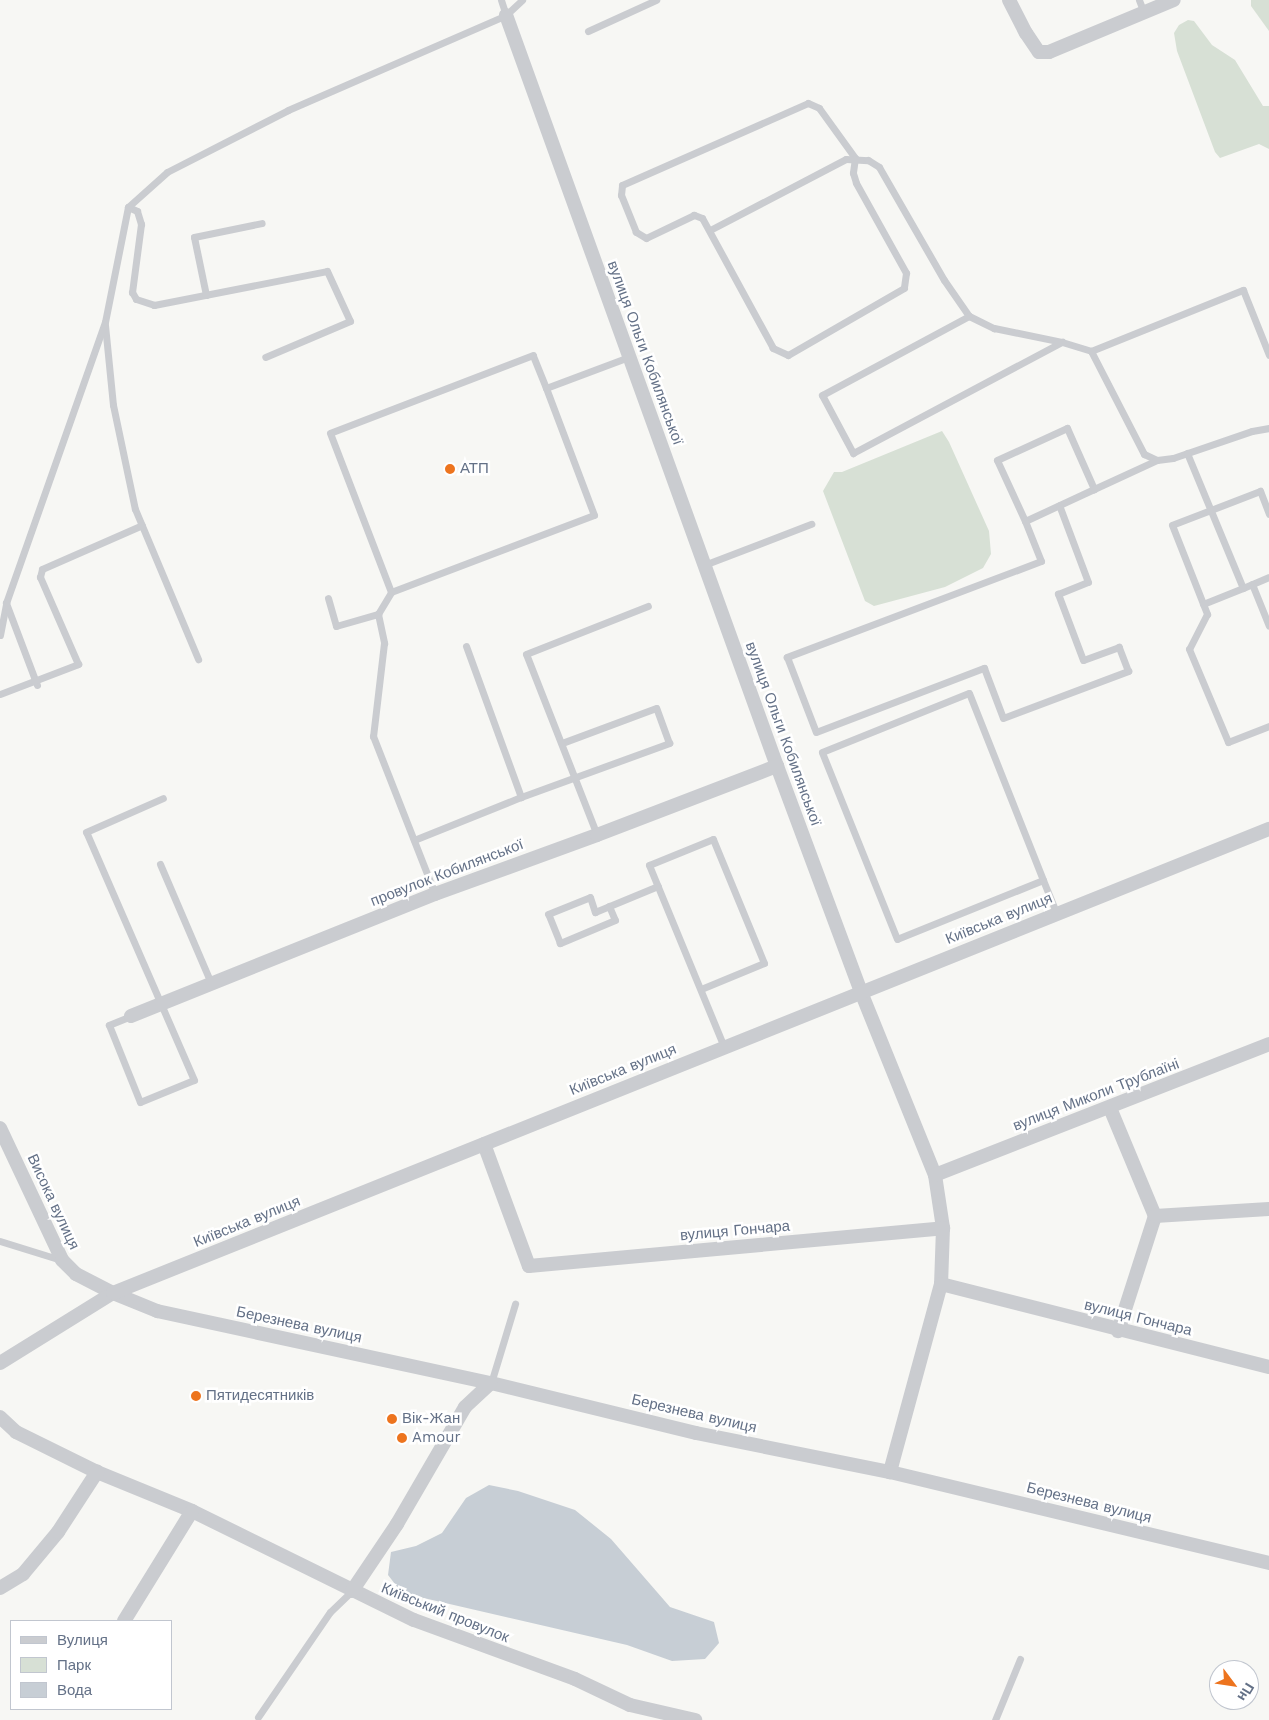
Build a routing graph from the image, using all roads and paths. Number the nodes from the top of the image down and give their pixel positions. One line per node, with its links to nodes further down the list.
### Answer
1 (501, 0): 7 (lane)
2 (522, 0): 7 (lane)
3 (656, 0): 8 (lane)
4 (1010, 0): 6 (street)
5 (1174, 0): 6 (street)
6 (1142, 6)
7 (506, 15): 10 (lane); 20 (street, вулиця Ольги Кобилянської)
8 (588, 31)
9 (854, 158): 12 (lane); 12 (lane); 12 (lane); 14 (lane)
10 (128, 207): 13 (lane); 15 (lane)
11 (262, 223): 13 (lane)
12 (710, 230)
13 (206, 295): 18 (lane)
14 (969, 316): 16 (lane); 16 (lane)
15 (105, 322): 31 (lane); 38 (lane)
16 (1062, 342): 17 (lane)
17 (1091, 351): 19 (lane); 24 (lane)
18 (265, 356)
19 (1269, 356)
20 (629, 357): 21 (lane); 32 (street, вулиця Ольги Кобилянської)
21 (546, 388): 36 (lane); 36 (lane)
22 (1269, 428): 23 (lane)
23 (1188, 453): 24 (lane); 27 (lane)
24 (1157, 460): 25 (lane)
25 (1094, 489): 26 (lane); 29 (lane)
26 (1059, 505): 29 (lane); 29 (lane)
27 (1210, 510): 28 (lane); 35 (lane); 39 (lane)
28 (1269, 514)
29 (1025, 521)
30 (811, 524): 32 (lane)
31 (142, 525): 45 (lane); 46 (lane)
32 (704, 565): 50 (street, вулиця Ольги Кобилянської)
33 (1269, 577): 34 (lane)
34 (1252, 584): 35 (lane); 42 (lane)
35 (1243, 588): 39 (lane)
36 (391, 592): 41 (lane)
37 (328, 598): 41 (lane)
38 (6, 604): 43 (lane); 46 (lane)
39 (1203, 604): 48 (lane)
40 (648, 606): 49 (lane)
41 (378, 614): 56 (lane)
42 (1269, 626)
43 (0, 635)
44 (466, 646): 52 (lane)
45 (198, 658)
46 (36, 683): 47 (lane)
47 (0, 694)
48 (1269, 726)
49 (562, 743): 51 (lane); 51 (lane)
50 (777, 766): 55 (street, провулок Кобилянської); 65 (street, вулиця Ольги Кобилянської)
51 (575, 777): 52 (lane); 55 (lane)
52 (521, 797): 56 (lane)
53 (163, 798): 66 (lane)
54 (1269, 829): 62 (street, Київська вулиця)
55 (597, 835): 60 (street, провулок Кобилянської)
56 (414, 840): 60 (lane)
57 (160, 864): 63 (lane)
58 (1043, 880): 58 (lane); 62 (lane)
59 (658, 886): 61 (lane); 64 (lane); 64 (lane)
60 (435, 894): 63 (street, провулок Кобилянської)
61 (609, 906): 61 (lane)
62 (1057, 914): 65 (street, Київська вулиця)
63 (211, 983): 66 (street, провулок Кобилянської)
64 (701, 990): 69 (lane)
65 (861, 992): 69 (street, Київська вулиця); 73 (street, вулиця Ольги Кобилянської)
66 (162, 1003): 67 (street, провулок Кобилянської); 67 (lane)
67 (131, 1016)
68 (1269, 1044): 70 (street, вулиця Миколи Трублаїні)
69 (724, 1047): 72 (street, Київська вулиця)
70 (1110, 1108): 73 (street, вулиця Миколи Трублаїні); 75 (street)
71 (0, 1128): 78 (street, Висока вулиця)
72 (484, 1144): 76 (street, вулиця Гончара); 80 (street, Київська вулиця)
73 (934, 1175): 76 (street, вулиця Ольги Кобилянської)
74 (1269, 1209): 75 (street)
75 (1155, 1216): 82 (street)
76 (943, 1228): 79 (street, вулиця Ольги Кобилянської)
77 (0, 1240): 78 (lane)
78 (62, 1260): 80 (street, Висока вулиця)
79 (941, 1284): 82 (street, вулиця Гончара); 88 (street, вулиця Ольги Кобилянської)
80 (113, 1293): 83 (street, Київська вулиця); 85 (street, Березнева вулиця)
81 (515, 1304): 85 (lane)
82 (1118, 1330): 84 (street, вулиця Гончара)
83 (0, 1363)
84 (1269, 1367)
85 (491, 1383): 88 (street, Березнева вулиця); 92 (street)
86 (0, 1417): 87 (street, Київський провулок)
87 (97, 1472): 89 (street, Київський провулок); 91 (street)
88 (890, 1472): 90 (street, Березнева вулиця)
89 (192, 1511): 92 (street, Київський провулок); 93 (street)
90 (1269, 1563)
91 (0, 1588)
92 (352, 1592): 95 (lane); 96 (street, Київський провулок)
93 (125, 1620)
94 (1020, 1660): 97 (lane)
95 (258, 1717)
96 (695, 1720)
97 (995, 1720)

